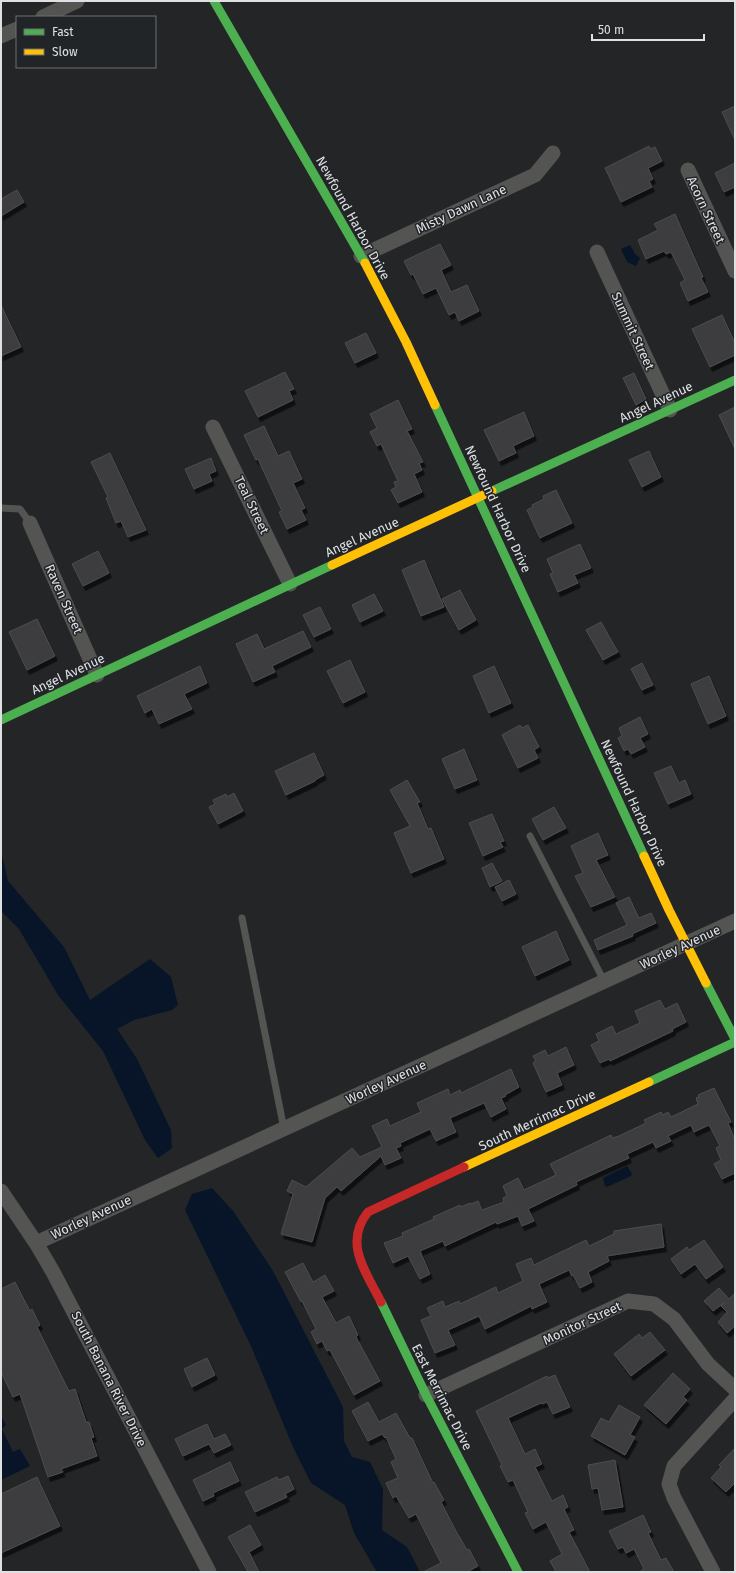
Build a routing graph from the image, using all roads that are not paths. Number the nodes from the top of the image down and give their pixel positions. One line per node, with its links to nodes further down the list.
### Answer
1 (77, 1): 3 (street)
2 (214, 1): 9 (street, Newfound Harbor Drive)
3 (45, 16)
4 (16, 29): 5 (street)
5 (1, 36)
6 (554, 153): 9 (street, Misty Dawn Lane)
7 (688, 170): 10 (street, Acorn Street)
8 (597, 252): 12 (street, Summit Street)
9 (361, 256): 14 (street, Newfound Harbor Drive)
10 (735, 271)
11 (735, 380): 12 (street, Angel Avenue)
12 (670, 410): 14 (street, Angel Avenue)
13 (213, 427): 17 (street, Teal Street)
14 (479, 498): 17 (street, Angel Avenue); 23 (street, Newfound Harbor Drive)
15 (1, 508): 16 (lane)
16 (30, 523): 18 (street, Raven Street)
17 (290, 584): 18 (street, Angel Avenue)
18 (97, 674): 19 (street, Angel Avenue)
19 (1, 720)
20 (530, 836): 24 (lane)
21 (242, 918): 26 (lane)
22 (735, 921): 23 (street, Worley Avenue)
23 (686, 944): 24 (street, Worley Avenue); 25 (street, Newfound Harbor Drive)
24 (604, 981): 26 (street, Worley Avenue)
25 (735, 1041): 28 (street, South Merrimac Drive)
26 (284, 1129): 29 (street, Worley Avenue)
27 (1, 1191): 29 (street, South Banana River Drive)
28 (358, 1230): 31 (street, East Merrimac Drive)
29 (36, 1243): 33 (street, South Banana River Drive)
30 (735, 1389): 31 (street, Monitor Street)
31 (426, 1395): 34 (street, East Merrimac Drive)
32 (735, 1399): 35 (street)
33 (209, 1572)
34 (518, 1572)
35 (713, 1572)

